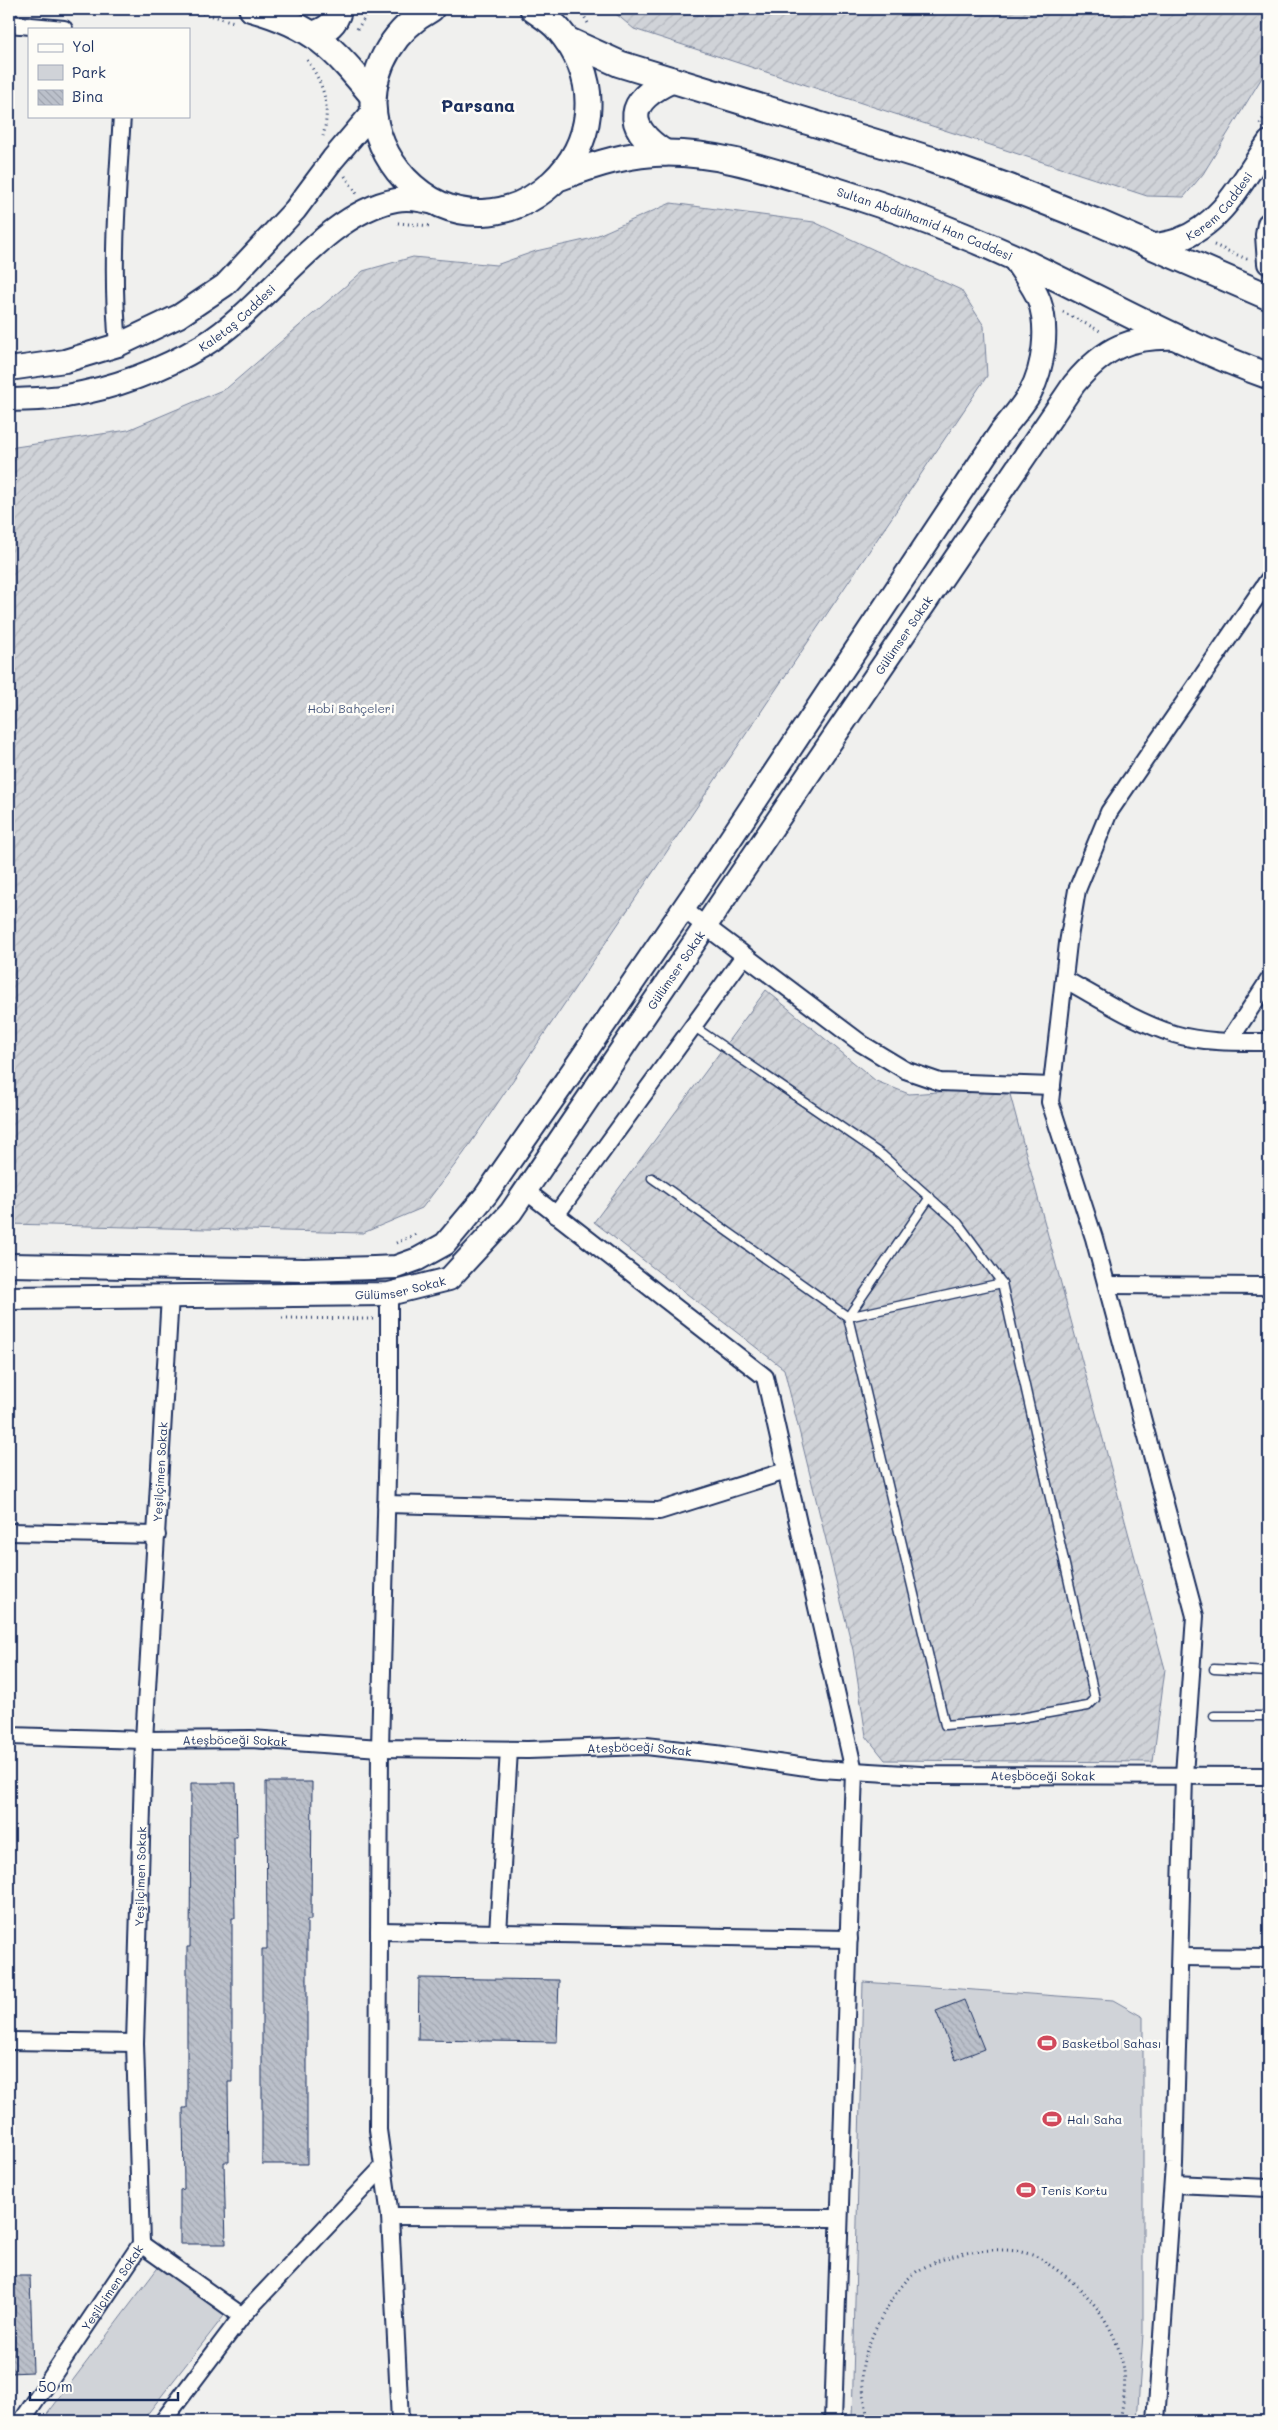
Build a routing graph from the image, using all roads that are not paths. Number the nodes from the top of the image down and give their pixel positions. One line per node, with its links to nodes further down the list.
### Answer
1 (252, 9): 8 (main road)
2 (339, 9): 8 (main road)
3 (431, 9): 10 (main road)
4 (533, 9): 6 (main road)
5 (9, 24): 7 (street)
6 (560, 26): 9 (main road); 14 (main road)
7 (53, 28)
8 (314, 34): 10 (main road)
9 (672, 80): 13 (main road); 17 (main road)
10 (373, 104): 15 (main road); 22 (street)
11 (122, 118): 22 (street)
12 (1269, 142): 17 (street, Kerem Caddesi)
13 (665, 153): 14 (main road, Sultan Abdülhamid Han Caddesi); 18 (main road, Sultan Abdülhamid Han Caddesi)
14 (561, 177): 15 (main road)
15 (441, 205): 25 (street, Kaletaş Caddesi)
16 (1269, 224): 19 (street)
17 (1151, 246): 20 (main road)
18 (1013, 257): 21 (main road, Sultan Abdülhamid Han Caddesi); 27 (street)
19 (1269, 263)
20 (1269, 297)
21 (1178, 338): 24 (main road, Sultan Abdülhamid Han Caddesi); 28 (street, Gülümser Sokak)
22 (118, 345): 23 (street)
23 (9, 369)
24 (1269, 376)
25 (9, 400)
26 (1269, 579): 30 (street)
27 (683, 909): 28 (street); 40 (street)
28 (706, 927): 29 (street); 37 (street, Gülümser Sokak)
29 (744, 956): 32 (street); 35 (street)
30 (1064, 978): 33 (street); 35 (street)
31 (1269, 980): 33 (street)
32 (693, 1026): 38 (lane); 39 (street)
33 (1229, 1041): 34 (street)
34 (1269, 1042)
35 (1052, 1086): 42 (street)
36 (652, 1178): 47 (lane)
37 (526, 1191): 39 (street); 44 (street, Gülümser Sokak)
38 (930, 1197): 41 (lane); 47 (lane)
39 (556, 1215): 48 (street)
40 (9, 1265)
41 (1002, 1283): 47 (lane); 47 (lane)
42 (1107, 1285): 43 (street); 61 (street)
43 (1269, 1286)
44 (389, 1294): 45 (street, Gülümser Sokak); 49 (street)
45 (170, 1296): 46 (street, Gülümser Sokak); 51 (street, Yeşilçimen Sokak)
46 (9, 1298)
47 (848, 1317)
48 (786, 1471): 49 (street); 60 (street)
49 (386, 1504): 58 (street)
50 (9, 1532): 51 (street)
51 (157, 1535): 57 (street, Yeşilçimen Sokak)
52 (1214, 1669): 53 (lane)
53 (1269, 1672)
54 (1214, 1716): 55 (lane)
55 (1269, 1716)
56 (9, 1736): 57 (street, Ateşböceği Sokak)
57 (144, 1740): 58 (street, Ateşböceği Sokak); 69 (street, Yeşilçimen Sokak)
58 (380, 1748): 59 (street, Ateşböceği Sokak); 63 (street)
59 (509, 1750): 60 (street, Ateşböceği Sokak); 64 (street)
60 (854, 1771): 61 (street, Ateşböceği Sokak); 65 (street)
61 (1184, 1776): 62 (street, Ateşböceği Sokak); 66 (street)
62 (1269, 1776)
63 (379, 1931): 64 (street); 70 (street)
64 (498, 1933): 65 (street)
65 (849, 1939): 74 (street)
66 (1180, 1957): 67 (street); 71 (street)
67 (1269, 1958)
68 (9, 2041): 69 (street)
69 (135, 2043): 75 (street, Yeşilçimen Sokak)
70 (383, 2167): 73 (street); 76 (street)
71 (1173, 2184): 72 (street); 81 (street)
72 (1269, 2188)
73 (390, 2216): 74 (street); 79 (street)
74 (840, 2218): 80 (street)
75 (141, 2244): 76 (street); 77 (street, Yeşilçimen Sokak)
76 (242, 2316): 78 (street)
77 (22, 2421)
78 (163, 2421)
79 (400, 2421)
80 (833, 2421)
81 (1156, 2421)

